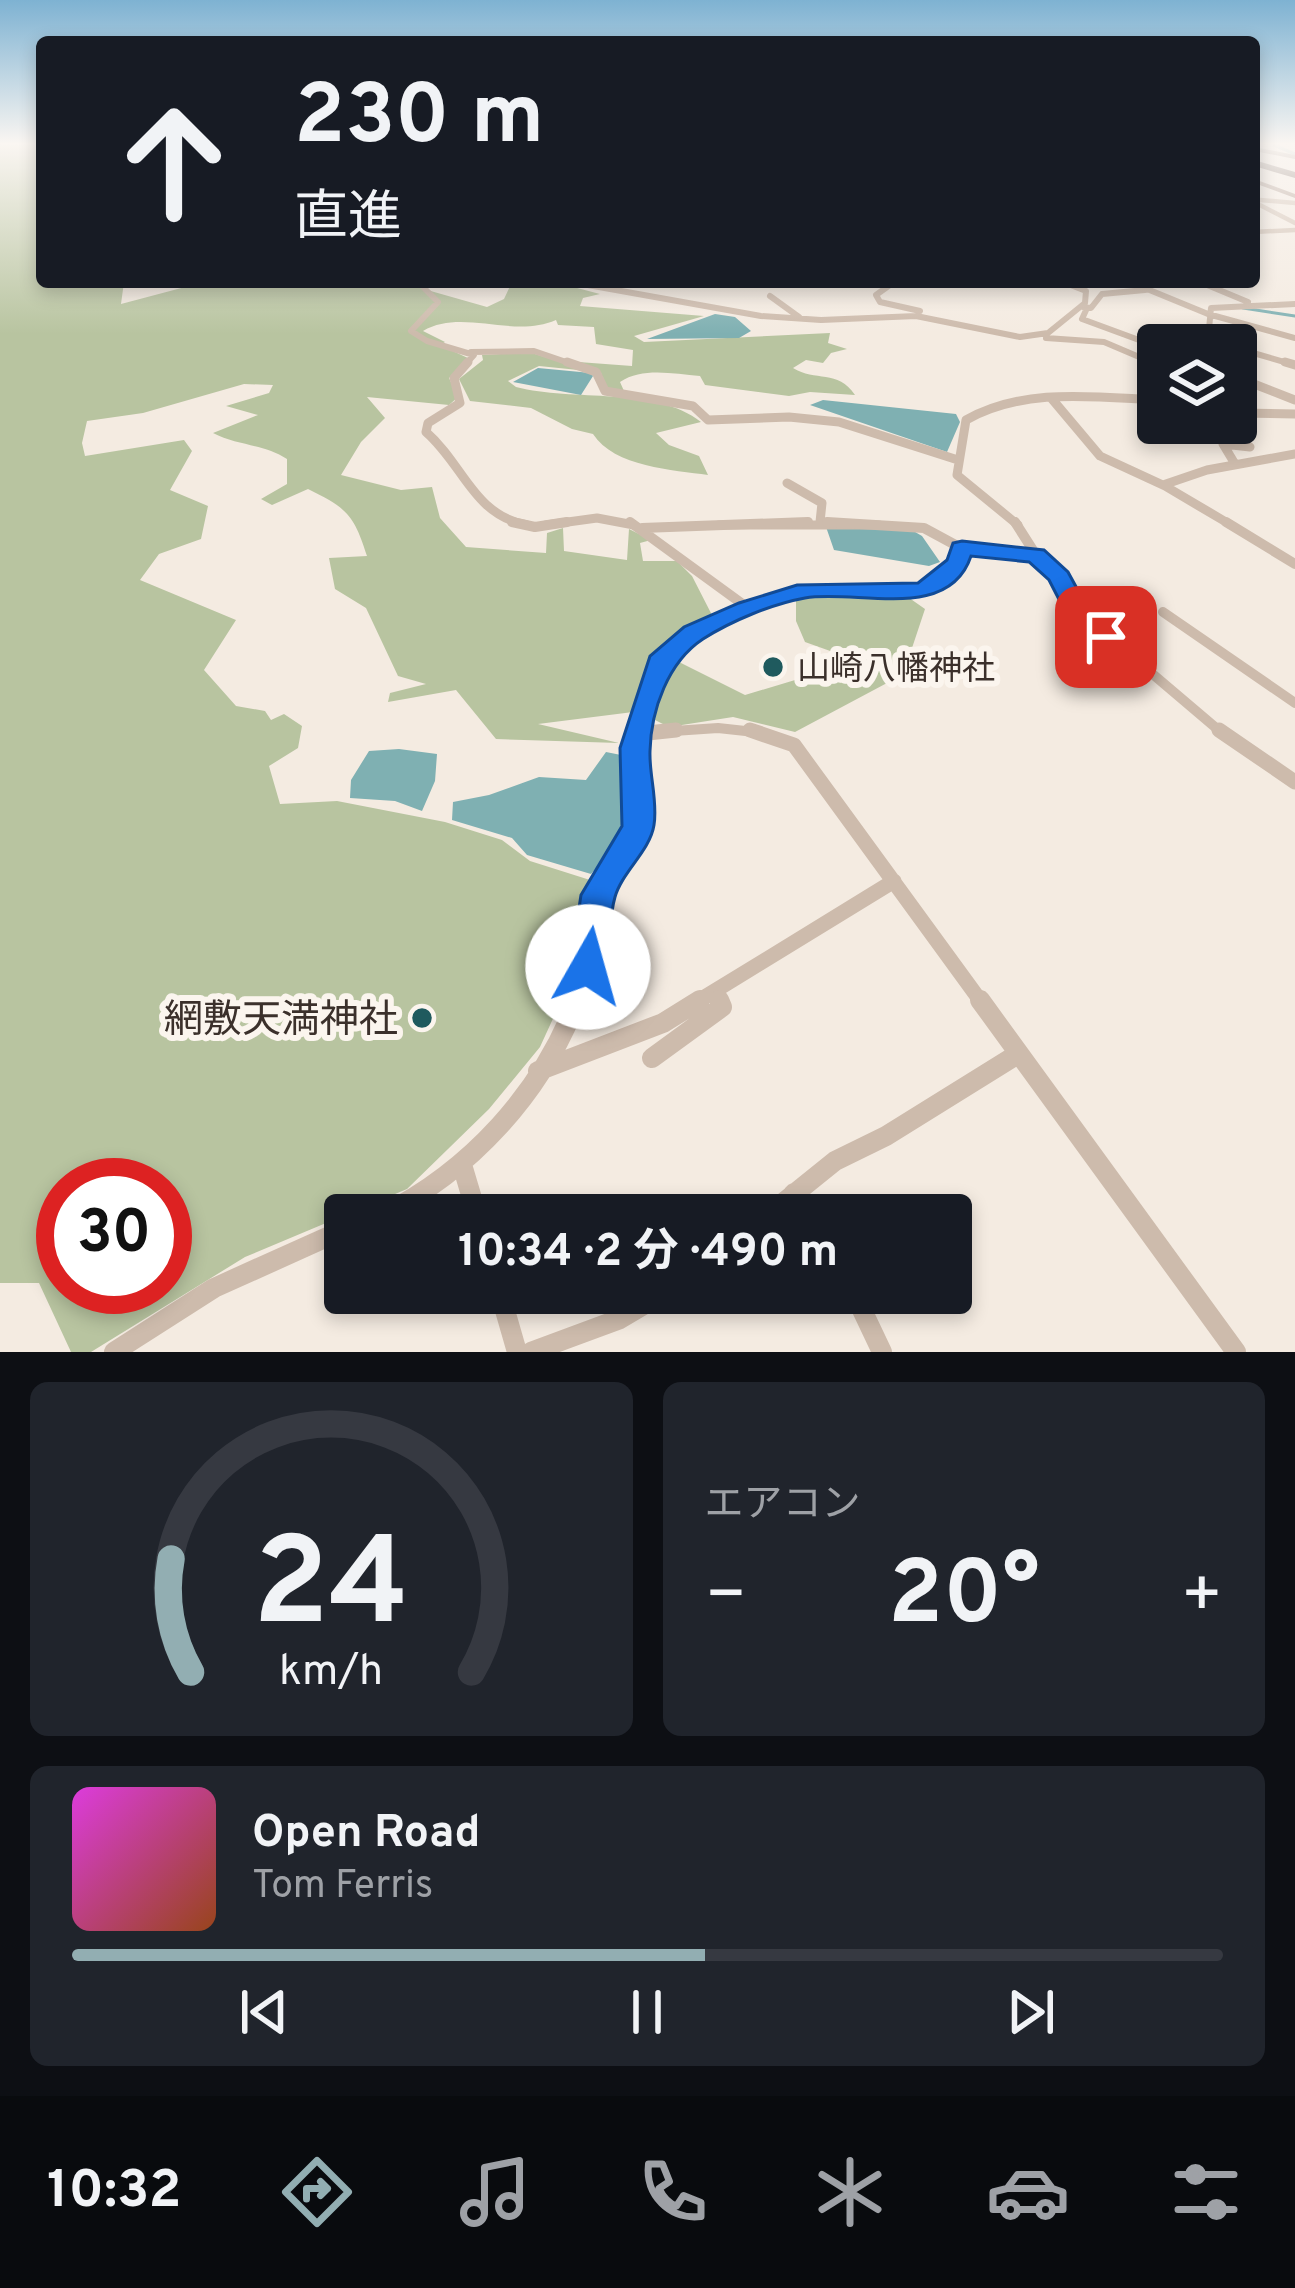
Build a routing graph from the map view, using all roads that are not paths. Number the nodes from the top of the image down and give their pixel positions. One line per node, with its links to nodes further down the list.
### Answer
1 (1266, 208): 2 (street)
2 (1295, 226): 3 (street)
3 (1260, 231)
4 (424, 288): 23 (street)
5 (603, 288): 17 (street)
6 (886, 288): 16 (street)
7 (1076, 288): 14 (street)
8 (1142, 288): 10 (street)
9 (1215, 288): 12 (street)
10 (1145, 290): 14 (street); 15 (street)
11 (770, 296): 17 (street)
12 (1255, 304): 13 (street); 15 (street)
13 (1295, 304)
14 (1085, 308): 19 (street); 21 (street)
15 (1208, 314): 18 (street); 20 (street)
16 (920, 317): 17 (street); 19 (street)
17 (806, 320)
18 (1208, 324)
19 (976, 329): 22 (street)
20 (1295, 338)
21 (1137, 339)
22 (1137, 350)
23 (470, 352): 34 (street); 39 (street)
24 (1257, 354): 25 (street)
25 (1295, 365)
26 (1257, 385): 29 (street)
27 (1050, 398): 28 (street); 34 (street); 37 (street)
28 (1137, 400)
29 (1295, 400)
30 (1257, 413): 31 (street)
31 (1295, 414)
32 (1250, 447): 35 (street)
33 (1295, 454): 35 (street)
34 (958, 460): 41 (street)
35 (1235, 464): 37 (street)
36 (788, 483): 38 (street)
37 (1163, 485): 42 (street)
38 (820, 522): 39 (street); 40 (street)
39 (642, 528): 43 (street)
40 (962, 548): 41 (street); 43 (street)
41 (1036, 555): 47 (street)
42 (1295, 564)
43 (748, 608): 46 (street)
44 (1163, 612): 45 (street)
45 (1295, 703)
46 (638, 734): 48 (street); 52 (street)
47 (1294, 778)
48 (894, 880): 49 (street); 50 (street)
49 (716, 992): 51 (street); 52 (street)
50 (1018, 1054): 54 (street); 65 (street)
51 (652, 1058)
52 (537, 1072): 53 (street)
53 (463, 1168): 55 (street); 56 (street)
54 (794, 1193)
55 (425, 1194)
56 (471, 1194)
57 (324, 1238): 61 (street)
58 (506, 1314): 62 (street)
59 (628, 1314): 63 (street)
60 (864, 1314): 64 (street)
61 (114, 1352)
62 (517, 1352)
63 (531, 1352)
64 (882, 1352)
65 (1236, 1352)

